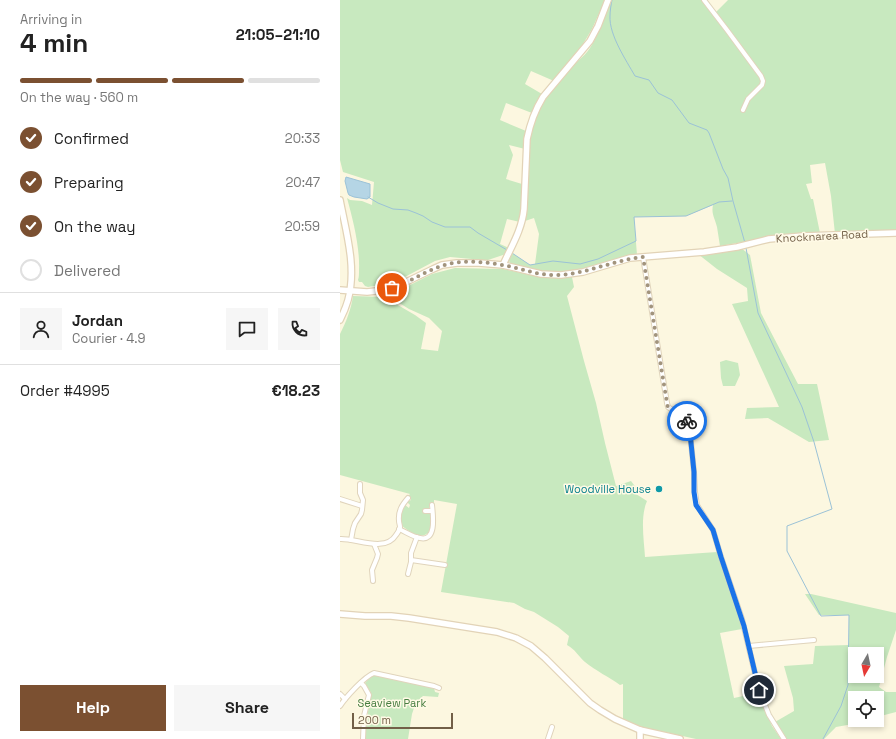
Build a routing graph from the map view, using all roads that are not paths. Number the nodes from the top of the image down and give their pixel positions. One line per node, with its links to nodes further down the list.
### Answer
1 (608, 0): 7 (street)
2 (704, 0): 3 (street)
3 (743, 110)
4 (340, 200): 9 (street)
5 (896, 233): 6 (street, Knocknarea Road)
6 (643, 257): 7 (street); 29 (street)
7 (503, 265): 9 (street)
8 (340, 290): 9 (street)
9 (350, 291): 10 (street)
10 (340, 320)
11 (360, 484): 15 (street)
12 (340, 499): 15 (street)
13 (407, 502): 18 (street)
14 (432, 505): 17 (street)
15 (362, 506): 21 (street)
16 (425, 511): 17 (street)
17 (432, 511): 19 (street)
18 (399, 529): 19 (street); 22 (street)
19 (417, 537): 23 (street)
20 (340, 538): 21 (street)
21 (351, 540): 22 (street)
22 (374, 544): 26 (street)
23 (411, 560): 24 (street); 25 (street)
24 (445, 565)
25 (408, 574)
26 (373, 582)
27 (340, 614): 36 (street)
28 (814, 640): 29 (street)
29 (749, 646): 41 (street)
30 (361, 683): 31 (street); 33 (street); 37 (street)
31 (439, 688)
32 (340, 694): 33 (street)
33 (345, 699): 34 (street)
34 (340, 706)
35 (552, 727): 38 (street)
36 (640, 730): 39 (street); 40 (street)
37 (363, 739)
38 (548, 739)
39 (640, 739)
40 (680, 739)
41 (784, 739)

